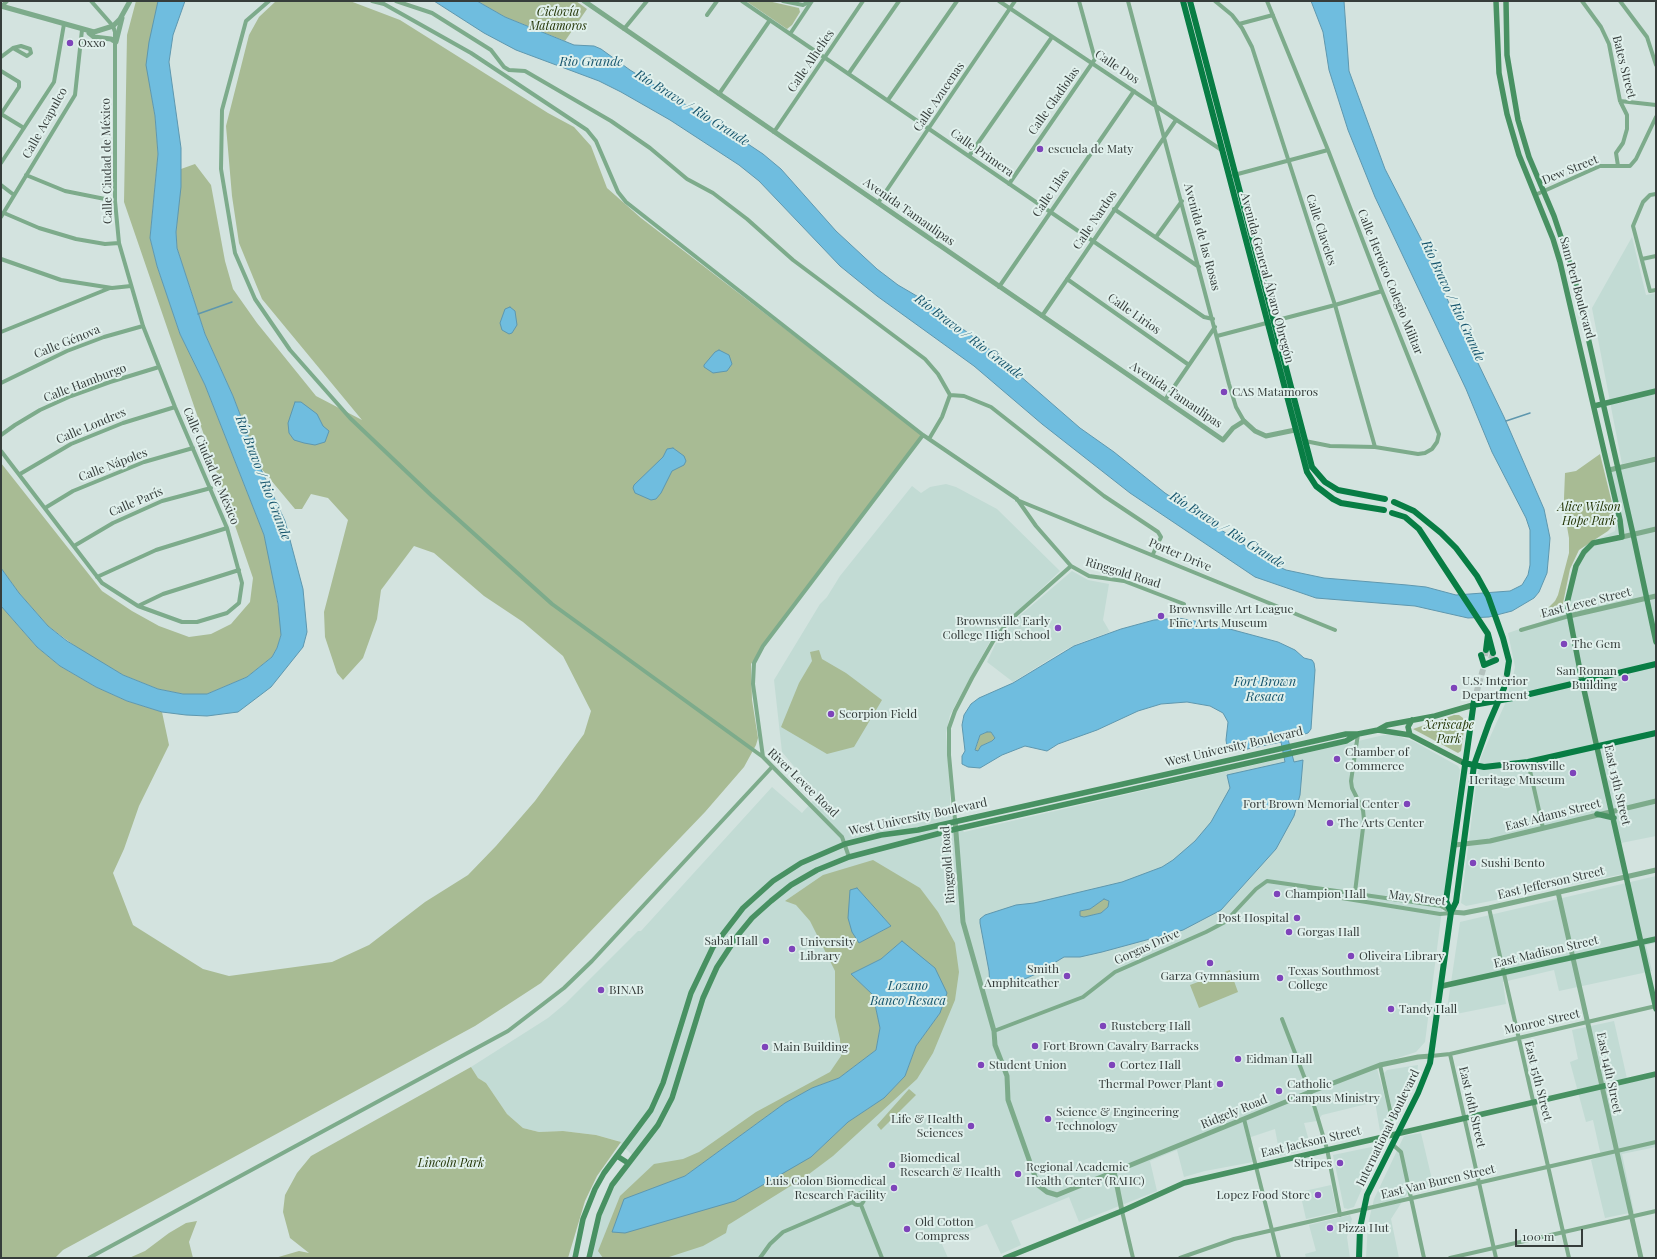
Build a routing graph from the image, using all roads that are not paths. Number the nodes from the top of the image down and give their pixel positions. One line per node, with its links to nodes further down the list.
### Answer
1 (8, 1): 28 (street)
2 (91, 1): 36 (street)
3 (130, 1): 30 (street)
4 (269, 1): 167 (street, River Levee Road)
5 (372, 1): 120 (street)
6 (396, 1): 112 (street)
7 (647, 1): 37 (street)
8 (717, 1): 31 (street)
9 (742, 1): 33 (street, Calle Primera)
10 (783, 1): 11 (street)
11 (811, 1): 40 (street)
12 (863, 1): 45 (street, Calle Alhelíes)
13 (899, 1): 49 (street)
14 (957, 1): 53 (street)
15 (999, 1): 29 (street, Calle Dos)
16 (1015, 1): 29 (street, Calle Azucenas)
17 (1079, 1): 46 (street, Calle Gladiolas)
18 (1128, 1): 56 (street, Avenida de las Rosas)
19 (1184, 1): 50 (main road, Avenida General Álvaro Obregón)
20 (1190, 1): 50 (main road, Avenida General Álvaro Obregón)
21 (1215, 1): 35 (street, Calle Claveles)
22 (1267, 1): 32 (street, Calle Heroico Colegio Militar)
23 (1496, 1): 58 (main road, Sam Perl Boulevard)
24 (1506, 1): 57 (main road, Sam Perl Boulevard)
25 (1582, 1): 54 (street, Bates Street)
26 (1620, 1): 47 (street)
27 (587, 2): 37 (street, Avenida Tamaulipas)
28 (1, 6): 34 (street)
29 (1010, 9): 41 (street, Calle Dos); 62 (street, Calle Azucenas)
30 (123, 13): 36 (street); 42 (street)
31 (708, 15)
32 (1273, 15): 35 (street); 65 (street, Calle Heroico Colegio Militar)
33 (770, 20): 40 (street, Calle Primera); 52 (street)
34 (64, 24): 38 (street); 61 (street)
35 (1239, 24): 68 (street, Calle Claveles)
36 (113, 26): 39 (street); 42 (street, Calle Ciudad de México)
37 (624, 28): 52 (street, Avenida Tamaulipas)
38 (82, 30): 39 (street); 71 (street, Calle Acapulco)
39 (89, 32): 42 (street)
40 (790, 34): 45 (street, Calle Primera)
41 (1052, 37): 46 (street, Calle Dos); 67 (street)
42 (116, 42): 79 (street, Calle Ciudad de México)
43 (13, 48): 44 (street)
44 (1, 57)
45 (826, 57): 49 (street, Calle Primera); 63 (street, Calle Alhelíes)
46 (1093, 63): 51 (street, Calle Dos); 73 (street, Calle Gladiolas)
47 (1656, 65)
48 (1, 71): 61 (street)
49 (849, 73): 53 (street, Calle Primera)
50 (1206, 75): 66 (main road, Avenida General Álvaro Obregón); 72 (main road, Avenida General Álvaro Obregón)
51 (1134, 91): 56 (street, Calle Dos); 83 (street, Calle Lilas)
52 (719, 94): 63 (street, Avenida Tamaulipas)
53 (888, 100): 62 (street, Calle Primera)
54 (1620, 101): 55 (street); 70 (street, Bates Street)
55 (1656, 105)
56 (1157, 107): 60 (street, Calle Dos); 64 (street, Avenida de las Rosas)
57 (1515, 107): 58 (main road); 75 (main road, Sam Perl Boulevard)
58 (1506, 108): 78 (main road, Sam Perl Boulevard)
59 (1656, 117): 70 (street, Dew Street)
60 (1176, 120): 64 (street, Calle Nardos); 66 (street, Calle Dos)
61 (24, 128): 69 (street)
62 (929, 129): 67 (street, Calle Primera); 81 (street, Calle Azucenas)
63 (774, 132): 81 (street, Avenida Tamaulipas)
64 (1165, 136): 80 (street, Avenida de las Rosas); 82 (street, Calle Nardos)
65 (1328, 150): 68 (street); 98 (street, Calle Heroico Colegio Militar)
66 (1223, 151): 72 (main road, Avenida General Álvaro Obregón)
67 (969, 156): 73 (street, Calle Primera)
68 (1287, 160): 72 (street); 99 (street, Calle Claveles)
69 (1, 163)
70 (1618, 166): 75 (street, Dew Street)
71 (26, 175): 77 (street, Calle Acapulco); 79 (street)
72 (1232, 175): 102 (main road, Avenida General Álvaro Obregón)
73 (1009, 184): 83 (street, Calle Primera)
74 (1, 185): 77 (street)
75 (1545, 191): 78 (street, Dew Street); 114 (main road, Sam Perl Boulevard)
76 (1656, 194): 91 (street)
77 (14, 195): 84 (street, Calle Acapulco)
78 (1535, 195): 115 (main road, Sam Perl Boulevard)
79 (115, 201): 88 (street, Calle Ciudad de México)
80 (1182, 201): 86 (street); 92 (street, Avenida de las Rosas)
81 (878, 203): 95 (street, Avenida Tamaulipas)
82 (1114, 209): 86 (street); 87 (street, Calle Nardos)
83 (1050, 212): 87 (street, Calle Primera); 95 (street, Calle Lilas)
84 (4, 213): 85 (street, Calle Acapulco); 88 (street)
85 (1, 217)
86 (1156, 237): 92 (street)
87 (1092, 241): 93 (street, Calle Nardos); 101 (street, Calle Primera)
88 (119, 243): 94 (street, Calle Ciudad de México)
89 (1656, 256): 91 (street)
90 (1, 259): 96 (street)
91 (1642, 259): 97 (street)
92 (1199, 266): 101 (street, Avenida de las Rosas)
93 (1067, 279): 100 (street, Calle Nardos); 107 (street, Calle Lirios)
94 (131, 286): 96 (street); 103 (street, Calle Ciudad de México)
95 (999, 287): 100 (street, Avenida Tamaulipas)
96 (112, 288): 105 (street)
97 (1656, 290)
98 (1382, 291): 99 (street); 123 (street, Calle Heroico Colegio Militar)
99 (1335, 305): 102 (street); 123 (street, Calle Claveles)
100 (1042, 316): 113 (street, Avenida Tamaulipas)
101 (1213, 318): 104 (street, Avenida de las Rosas)
102 (1271, 322): 106 (street); 110 (main road, Avenida General Álvaro Obregón)
103 (143, 326): 108 (street, Calle Ciudad de México); 109 (street, Calle Génova)
104 (1215, 327): 106 (street, Avenida de las Rosas); 107 (street)
105 (1, 332)
106 (1217, 336): 117 (street, Avenida de las Rosas)
107 (1189, 365): 113 (street)
108 (159, 367): 116 (street, Calle Ciudad de México); 119 (street, Calle Hamburgo)
109 (1, 383)
110 (1288, 391): 118 (main road, Avenida General Álvaro Obregón); 122 (main road, Avenida General Álvaro Obregón)
111 (1656, 391): 114 (main road)
112 (950, 395): 121 (street); 142 (street)
113 (1165, 400): 117 (street, Avenida Tamaulipas)
114 (1603, 404): 115 (main road); 127 (main road, Sam Perl Boulevard)
115 (1594, 406): 128 (main road, Sam Perl Boulevard)
116 (175, 407): 124 (street, Calle Ciudad de México); 129 (street, Calle Londres)
117 (1244, 421): 118 (street, Avenida de las Rosas)
118 (1295, 430): 135 (main road, Avenida General Álvaro Obregón)
119 (1, 435)
120 (923, 435): 121 (street); 167 (street)
121 (929, 439): 131 (street)
122 (1304, 441): 123 (street, Calle Heroico Colegio Militar); 132 (main road, Avenida General Álvaro Obregón)
123 (1375, 447)
124 (193, 448): 130 (street, Calle Ciudad de México); 134 (street, Calle Nápoles)
125 (1, 451): 129 (street, Calle Ciudad de México)
126 (1656, 460): 127 (street)
127 (1618, 469): 128 (street); 139 (main road, Sam Perl Boulevard)
128 (1608, 470): 140 (main road, Sam Perl Boulevard)
129 (20, 474): 134 (street, Calle Ciudad de México)
130 (211, 488): 137 (street, Calle Ciudad de México); 141 (street, Calle París)
131 (1017, 499): 142 (street, Porter Drive); 143 (street)
132 (1385, 499)
133 (1394, 502): 156 (main road)
134 (45, 508): 141 (street, Calle Ciudad de México)
135 (1384, 510)
136 (1392, 512): 154 (main road)
137 (227, 528): 144 (street, Calle Ciudad de México); 145 (street)
138 (1656, 529): 139 (street)
139 (1633, 534): 140 (street); 147 (main road, Sam Perl Boulevard)
140 (1622, 537): 150 (main road, East 13th Street)
141 (74, 546): 145 (street, Calle Ciudad de México)
142 (1153, 554): 151 (street, Porter Drive)
143 (1071, 566): 148 (street, Ringgold Road); 176 (street, Ringgold Road)
144 (239, 570): 149 (street); 149 (street, Calle Ciudad de México)
145 (97, 577): 149 (street, Calle Ciudad de México)
146 (1656, 596): 147 (street, East Levee Street)
147 (1646, 598): 150 (street, East Levee Street); 153 (main road, Sam Perl Boulevard)
148 (1184, 604)
149 (138, 606)
150 (1568, 616): 152 (street, East Levee Street); 157 (main road, East 13th Street)
151 (1335, 630)
152 (1522, 630)
153 (1656, 642)
154 (1489, 654): 154 (main road)
155 (1656, 664): 157 (main road)
156 (1507, 674)
157 (1582, 682): 159 (main road); 166 (main road, East 13th Street)
158 (1504, 688): 159 (main road, International Boulevard)
159 (1500, 700): 160 (main road); 170 (main road, International Boulevard)
160 (1474, 703): 161 (main road, West University Boulevard); 169 (main road, International Boulevard)
161 (1412, 720): 162 (main road, West University Boulevard); 165 (main road)
162 (1378, 730): 164 (main road, West University Boulevard); 165 (main road, West University Boulevard)
163 (1656, 733): 166 (main road)
164 (1358, 734): 176 (main road, West University Boulevard); 178 (main road, West University Boulevard); 188 (street)
165 (1410, 735): 169 (main road, West University Boulevard)
166 (1597, 747): 168 (main road); 173 (main road, East 13th Street)
167 (763, 757): 171 (street, River Levee Road)
168 (1528, 762): 170 (main road); 177 (street)
169 (1464, 763): 170 (main road); 181 (main road, International Boulevard)
170 (1474, 765): 180 (main road, International Boulevard)
171 (772, 767): 179 (street, River Levee Road); 235 (street)
172 (1656, 801): 173 (street, East Adams Street)
173 (1612, 811): 174 (street, East Adams Street); 175 (main road, East 13th Street)
174 (1597, 814): 175 (main road); 177 (street, East Adams Street)
175 (1614, 818): 184 (main road, East 13th Street)
176 (955, 820): 178 (street, Ringgold Road); 179 (main road, West University Boulevard)
177 (1543, 828): 180 (street, East Adams Street)
178 (956, 829): 182 (main road, West University Boulevard); 200 (street, Ringgold Road)
179 (845, 844): 182 (street, River Levee Road); 217 (main road, West University Boulevard)
180 (1464, 844): 181 (street, East Adams Street); 191 (main road, International Boulevard)
181 (1454, 845): 191 (main road, International Boulevard)
182 (849, 857): 218 (main road, West University Boulevard)
183 (1656, 870): 184 (street, East Jefferson Street)
184 (1627, 876): 187 (street, East Jefferson Street); 193 (main road, East 13th Street)
185 (1277, 882): 186 (street, May Street); 200 (street, Gorgas Drive)
186 (1303, 885): 188 (street, May Street); 189 (street, May Street)
187 (1558, 892): 190 (street, East Jefferson Street); 194 (street, East 14th Street)
188 (1354, 893): 189 (street); 191 (street, May Street)
189 (1354, 900): 191 (street, May Street)
190 (1489, 908): 191 (street, East Jefferson Street); 195 (street, East 15th Street)
191 (1451, 912): 196 (main road, International Boulevard)
192 (1656, 939): 193 (main road, East Madison Street)
193 (1641, 942): 194 (main road, East Madison Street); 197 (main road, East 13th Street)
194 (1573, 957): 195 (main road, East Madison Street); 199 (street, East 14th Street)
195 (1504, 973): 196 (main road, East Madison Street); 201 (street, East 15th Street)
196 (1442, 986): 203 (main road, International Boulevard)
197 (1656, 1007): 199 (street, Monroe Street)
198 (1282, 1019): 207 (street)
199 (1588, 1022): 201 (street, Monroe Street); 206 (street, East 14th Street)
200 (994, 1031): 223 (street, Ringgold Road)
201 (1518, 1038): 202 (street, Monroe Street); 208 (street, East 15th Street)
202 (1450, 1054): 203 (street, Monroe Street); 209 (street, East 16th Street)
203 (1432, 1056): 204 (street, Ridgely Road); 212 (main road, International Boulevard)
204 (1380, 1066): 207 (street, Ridgely Road); 211 (street)
205 (1656, 1074): 206 (main road, East Jackson Street)
206 (1602, 1087): 208 (main road, East Jackson Street); 216 (street, East 14th Street)
207 (1310, 1092): 210 (street, Ridgely Road); 215 (street)
208 (1534, 1103): 209 (main road, East Jackson Street); 219 (street, East 15th Street)
209 (1464, 1118): 212 (main road, East Jackson Street); 222 (street, East 16th Street)
210 (1244, 1119): 220 (street); 221 (street, Ridgely Road)
211 (1392, 1119)
212 (1398, 1133): 214 (main road, International Boulevard); 215 (main road, East Jackson Street)
213 (1656, 1142): 216 (street, East Van Buren Street)
214 (1392, 1144): 224 (street); 227 (main road, International Boulevard)
215 (1327, 1150): 220 (main road, East Jackson Street); 230 (street)
216 (1616, 1150): 219 (street, East Van Buren Street); 231 (street, East 14th Street)
217 (618, 1156): 218 (main road); 236 (main road, West University Boulevard)
218 (628, 1163): 237 (main road, West University Boulevard)
219 (1549, 1165): 222 (street, East Van Buren Street); 233 (street, East 15th Street)
220 (1257, 1166): 228 (main road, East Jackson Street); 232 (street)
221 (1114, 1171): 223 (street, Ridgely Road); 228 (street)
222 (1480, 1183): 224 (street, East Van Buren Street); 234 (street, East 16th Street)
223 (1047, 1192)
224 (1411, 1198): 227 (street, East Van Buren Street); 245 (street)
225 (853, 1202): 226 (street); 226 (street); 238 (street)
226 (861, 1205): 239 (street)
227 (1363, 1210): 230 (street, East Van Buren Street); 244 (main road, International Boulevard)
228 (1122, 1211): 240 (main road, East Jackson Street); 241 (street)
229 (1656, 1211): 231 (street)
230 (1340, 1215): 232 (street, East Van Buren Street)
231 (1632, 1217): 233 (street); 249 (street, East 14th Street)
232 (1273, 1230): 242 (street, East Van Buren Street); 243 (street)
233 (1563, 1231): 234 (street); 248 (street, East 15th Street)
234 (1494, 1248): 246 (street); 247 (street, East 16th Street)
235 (89, 1258)
236 (575, 1258)
237 (589, 1258)
238 (760, 1258)
239 (882, 1258)
240 (1005, 1258)
241 (1133, 1258)
242 (1180, 1258)
243 (1279, 1258)
244 (1359, 1258)
245 (1424, 1258)
246 (1450, 1258)
247 (1496, 1258)
248 (1569, 1258)
249 (1640, 1258)

